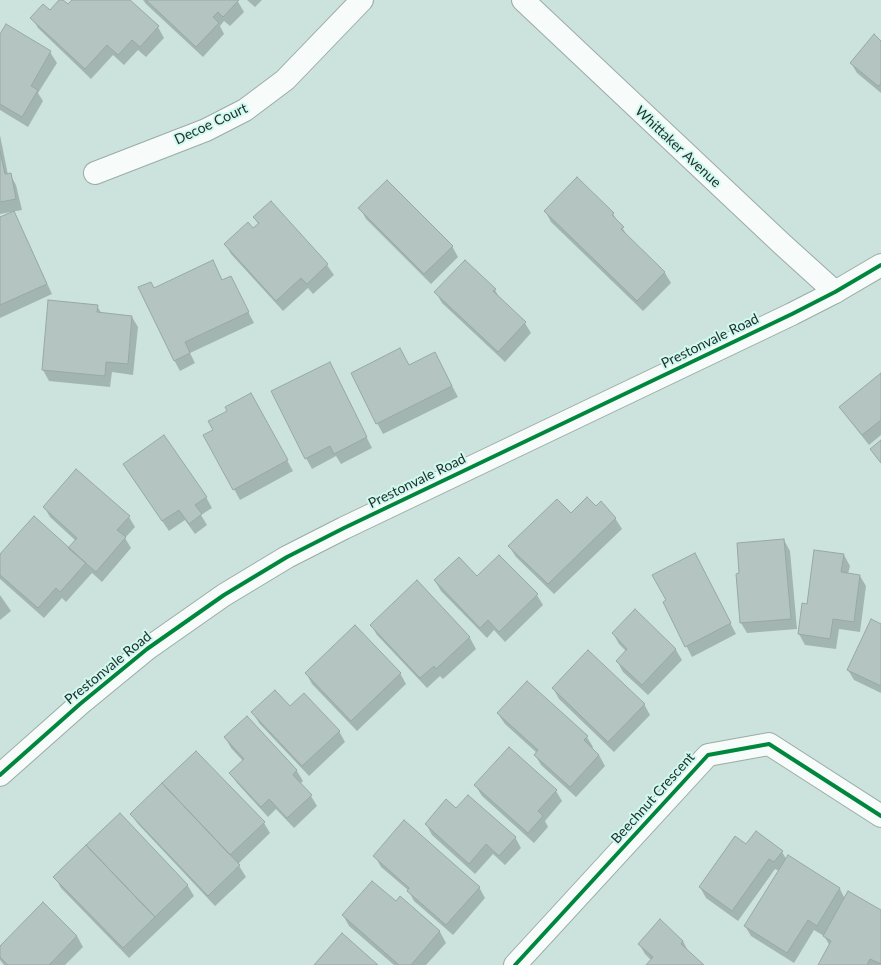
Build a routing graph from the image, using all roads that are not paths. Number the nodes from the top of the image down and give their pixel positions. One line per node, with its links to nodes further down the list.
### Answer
1 (362, 0): 3 (street, Decoe Court)
2 (523, 0): 5 (street, Whittaker Avenue)
3 (95, 173)
4 (881, 264): 5 (street, Prestonvale Road)
5 (835, 292): 6 (street, Prestonvale Road)
6 (0, 775)
7 (881, 816): 8 (street, Beechnut Crescent)
8 (515, 965)

